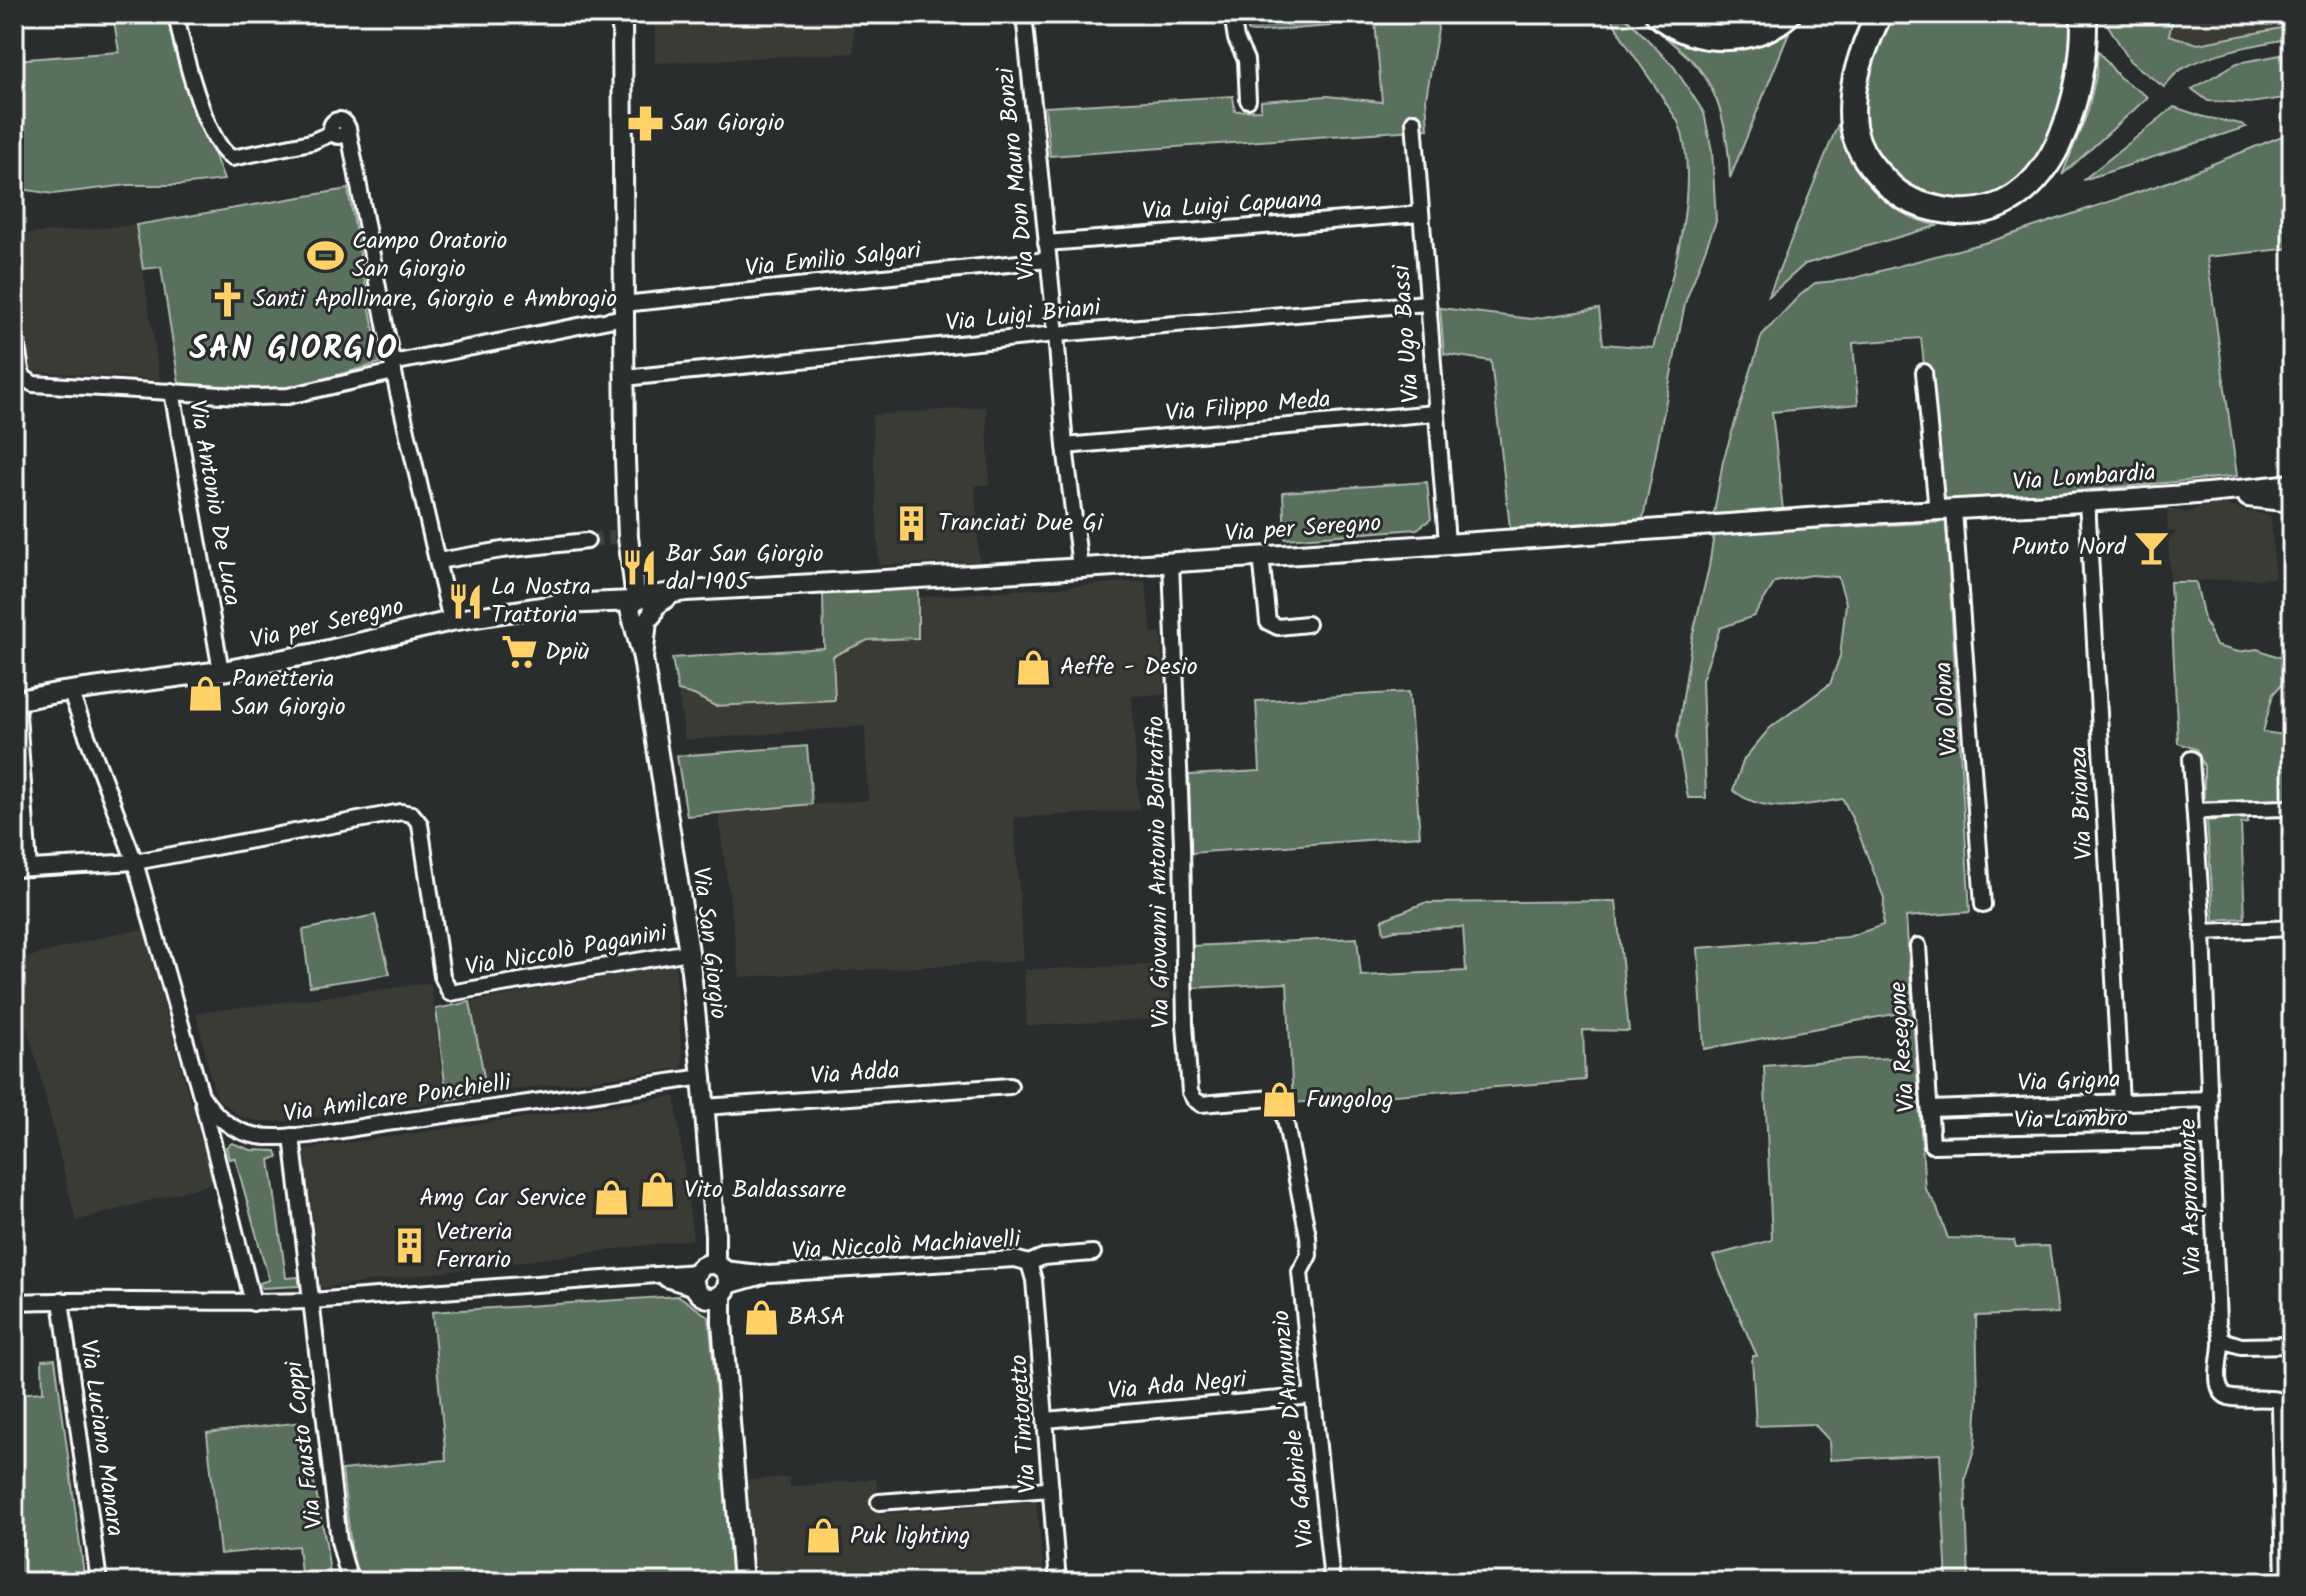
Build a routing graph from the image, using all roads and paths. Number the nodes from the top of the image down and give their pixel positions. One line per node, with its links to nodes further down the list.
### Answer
1 (176, 14): 18 (street)
2 (622, 14): 15 (street, Via San Giorgio)
3 (1024, 14): 12 (street, Via Don Mauro Bonzi)
4 (1232, 14): 9 (street)
5 (1658, 14): 6 (highway)
6 (1788, 14)
7 (1879, 14): 8 (highway)
8 (2084, 14)
9 (1248, 100)
10 (1414, 121): 11 (street, Via Ugo Bassi)
11 (1421, 214): 12 (street, Via Luigi Capuana); 14 (street, Via Ugo Bassi)
12 (1046, 243): 13 (street, Via Don Mauro Bonzi)
13 (1047, 260): 15 (street, Via Emilio Salgari); 17 (street, Via Don Mauro Bonzi)
14 (1427, 303): 17 (street, Via Luigi Briani); 22 (street, Via Ugo Bassi)
15 (624, 311): 18 (street, Via Emilio Salgari); 20 (street, Via San Giorgio)
16 (14, 329): 21 (street, Via Emilio Salgari)
17 (1056, 334): 20 (street, Via Luigi Briani); 23 (street, Via Don Mauro Bonzi)
18 (393, 368): 21 (street, Via Emilio Salgari); 32 (street)
19 (1924, 372): 28 (street)
20 (624, 378): 35 (street, Via San Giorgio)
21 (172, 391): 38 (street, Via Antonio De Luca)
22 (1435, 413): 23 (street, Via Filippo Meda); 30 (street, Via Ugo Bassi)
23 (1065, 446): 34 (street, Via Don Mauro Bonzi)
24 (2292, 484): 25 (street, Via Lombardia)
25 (2217, 493): 26 (street, Via Lombardia); 27 (street, Via Lombardia)
26 (2087, 501): 28 (street, Via Lombardia); 56 (street, Via Brianza)
27 (2292, 502)
28 (1945, 510): 30 (street, Via per Seregno); 46 (street, Via Olona)
29 (587, 541): 32 (street)
30 (1447, 543): 31 (street, Via per Seregno)
31 (1261, 556): 33 (street, Via per Seregno); 37 (street)
32 (438, 561): 36 (street)
33 (1171, 562): 34 (street, Via per Seregno); 54 (street, Via Giovanni Antonio Boltraffio)
34 (1080, 567): 35 (street, Via per Seregno)
35 (639, 607): 36 (street, Via per Seregno); 50 (street, Via San Giorgio)
36 (451, 621): 38 (street, Via per Seregno)
37 (1307, 624)
38 (221, 671): 39 (street, Via per Seregno)
39 (63, 692): 40 (street, Via per Seregno); 44 (street, Via Amilcare Ponchielli)
40 (16, 701): 45 (street)
41 (2191, 759): 43 (street, Via Aspromonte)
42 (2292, 810): 43 (street)
43 (2196, 811): 48 (street, Via Aspromonte)
44 (135, 862): 45 (street); 50 (street, Via Niccolò Paganini); 53 (street, Via Amilcare Ponchielli)
45 (22, 868)
46 (1983, 905)
47 (2292, 928): 48 (street)
48 (2203, 932): 55 (street, Via Aspromonte)
49 (1918, 946): 58 (street, Via Resegone)
50 (689, 952): 51 (street, Via San Giorgio)
51 (702, 1077): 57 (street, Via San Giorgio); 59 (street, Via Amilcare Ponchielli)
52 (1010, 1086): 57 (street, Via Adda)
53 (201, 1095): 59 (street, Via Amilcare Ponchielli); 68 (street)
54 (1272, 1098): 71 (street, Via Gabriele D'Annunzio)
55 (2210, 1099): 56 (street, Via Grigna); 60 (street, Via Aspromonte)
56 (2121, 1102): 58 (street, Via Grigna)
57 (704, 1107): 64 (street, Via San Giorgio)
58 (1930, 1109): 61 (street, Via Resegone)
59 (292, 1136): 66 (street, Via Fausto Coppi)
60 (2210, 1139): 61 (street, Via Lambro); 69 (street, Via Aspromonte)
61 (1932, 1145)
62 (1093, 1253): 63 (street, Via Niccolò Machiavelli)
63 (1029, 1263): 64 (street, Via Niccolò Machiavelli); 72 (street, Via Tintoretto)
64 (712, 1280): 66 (street, Via Niccolò Machiavelli); 77 (street, Via San Giorgio)
65 (61, 1300): 67 (street, Via Niccolò Machiavelli); 68 (street, Via Niccolò Machiavelli); 75 (street, Via Luciano Manara)
66 (311, 1301): 68 (street, Via Niccolò Machiavelli); 76 (street, Via Fausto Coppi)
67 (14, 1302)
68 (253, 1303)
69 (2222, 1340): 70 (street); 80 (street, Via Aspromonte)
70 (2292, 1345)
71 (1313, 1396): 72 (street, Via Ada Negri); 79 (street, Via Gabriele D'Annunzio)
72 (1046, 1420): 73 (street, Via Tintoretto)
73 (1051, 1489): 74 (street); 78 (street, Via Tintoretto)
74 (879, 1502)
75 (99, 1582)
76 (350, 1582)
77 (743, 1582)
78 (1058, 1582)
79 (1332, 1582)
80 (2284, 1582)

